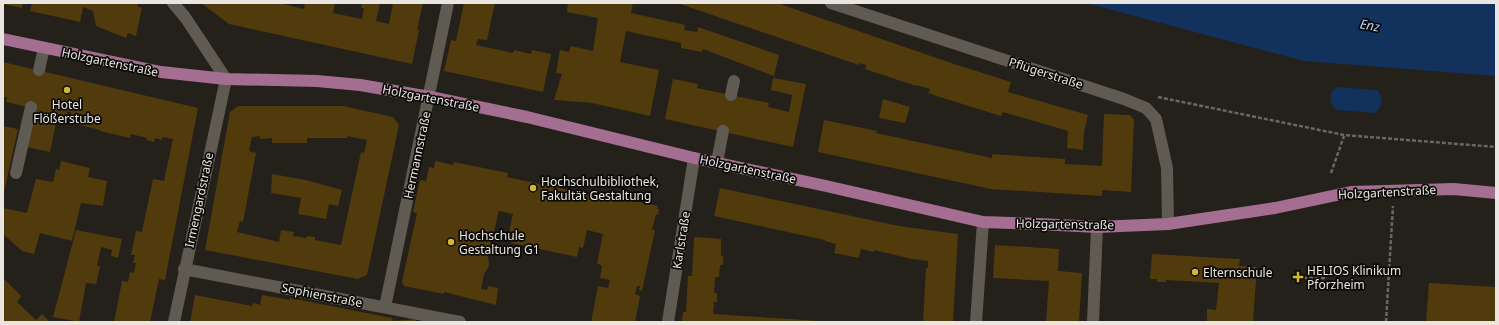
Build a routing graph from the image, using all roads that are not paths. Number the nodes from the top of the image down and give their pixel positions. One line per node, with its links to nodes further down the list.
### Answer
1 (173, 3): 7 (street)
2 (448, 3): 10 (street, Hermannstraße)
3 (831, 3): 18 (street, Pflügerstraße)
4 (3, 39): 5 (main road, Holzgartenstraße)
5 (44, 48): 6 (street); 7 (main road, Holzgartenstraße)
6 (39, 70)
7 (226, 79): 10 (main road, Holzgartenstraße); 20 (street, Irmengardstraße)
8 (734, 81): 9 (street)
9 (731, 95)
10 (430, 97): 13 (main road, Holzgartenstraße); 21 (street, Hermannstraße)
11 (31, 107): 15 (street)
12 (723, 131): 14 (street)
13 (694, 158): 14 (main road, Holzgartenstraße); 24 (street, Karlstraße)
14 (717, 162): 17 (main road, Holzgartenstraße)
15 (16, 173)
16 (1496, 193): 18 (main road, Holzgartenstraße)
17 (983, 222): 19 (main road, Holzgartenstraße); 25 (street)
18 (1168, 224): 19 (main road, Holzgartenstraße)
19 (1097, 227): 26 (street)
20 (184, 269): 21 (street, Sophienstraße); 22 (street, Irmengardstraße)
21 (385, 307): 23 (street, Sophienstraße)
22 (174, 322)
23 (460, 322)
24 (668, 322)
25 (976, 322)
26 (1093, 322)

